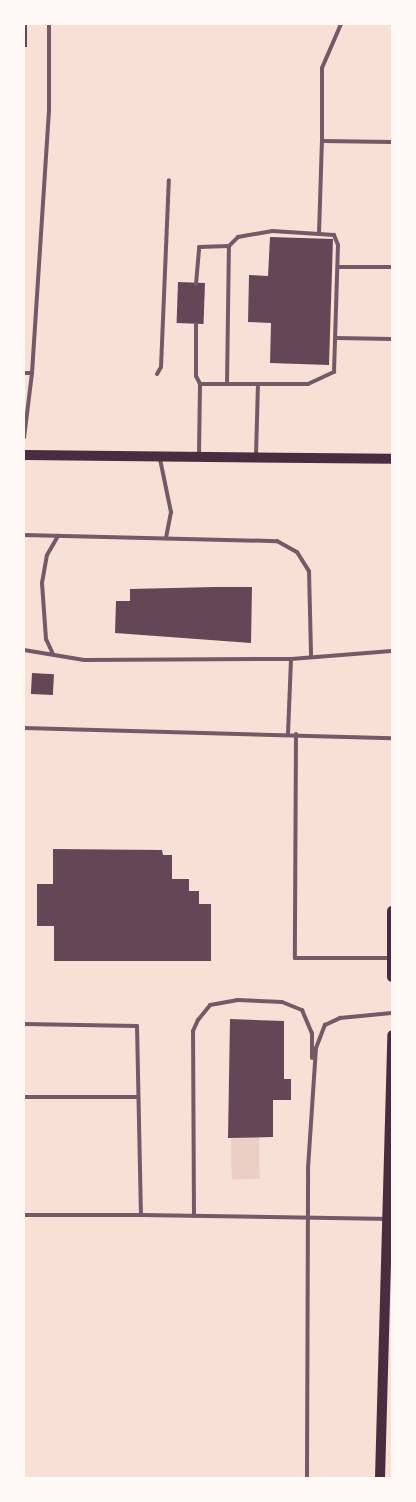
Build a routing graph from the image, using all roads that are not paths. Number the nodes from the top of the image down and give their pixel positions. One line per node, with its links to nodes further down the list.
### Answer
1 (49, 24): 15 (lane)
2 (341, 24): 3 (lane)
3 (322, 141): 4 (lane); 6 (lane)
4 (392, 142)
5 (169, 180): 16 (lane)
6 (319, 234): 7 (lane); 8 (lane)
7 (229, 246): 10 (lane); 18 (lane)
8 (338, 266): 9 (lane); 12 (lane)
9 (392, 267)
10 (196, 284)
11 (196, 324): 17 (lane)
12 (337, 338): 13 (lane); 19 (lane)
13 (392, 340)
14 (24, 373): 15 (lane)
15 (32, 374): 20 (lane)
16 (157, 374)
17 (200, 384): 18 (lane); 23 (lane)
18 (227, 384): 19 (lane)
19 (258, 384): 24 (lane)
20 (24, 438)
21 (24, 455): 22 (main road)
22 (160, 459): 23 (main road); 28 (lane)
23 (199, 460): 24 (main road)
24 (256, 460): 25 (main road)
25 (392, 460)
26 (24, 535): 27 (lane)
27 (58, 536): 28 (lane); 31 (lane)
28 (166, 538): 32 (lane)
29 (24, 650): 31 (lane)
30 (392, 651): 32 (lane)
31 (53, 654): 33 (lane)
32 (311, 655): 33 (lane)
33 (290, 659): 35 (lane)
34 (24, 728): 35 (lane)
35 (288, 734): 36 (lane)
36 (296, 734): 37 (lane); 39 (lane)
37 (392, 738)
38 (392, 911): 39 (main road)
39 (392, 958): 40 (main road)
40 (392, 977)
41 (392, 1012): 44 (lane)
42 (24, 1024): 45 (lane)
43 (392, 1035): 47 (main road)
44 (312, 1077): 51 (lane); 52 (lane)
45 (138, 1097): 46 (lane); 50 (lane)
46 (24, 1098)
47 (390, 1098): 48 (main road)
48 (390, 1152): 53 (main road)
49 (24, 1215): 50 (lane)
50 (141, 1215): 51 (lane)
51 (194, 1216): 52 (lane)
52 (308, 1218): 53 (lane); 55 (lane)
53 (389, 1219): 54 (main road)
54 (388, 1354): 56 (main road)
55 (307, 1478)
56 (380, 1478)

